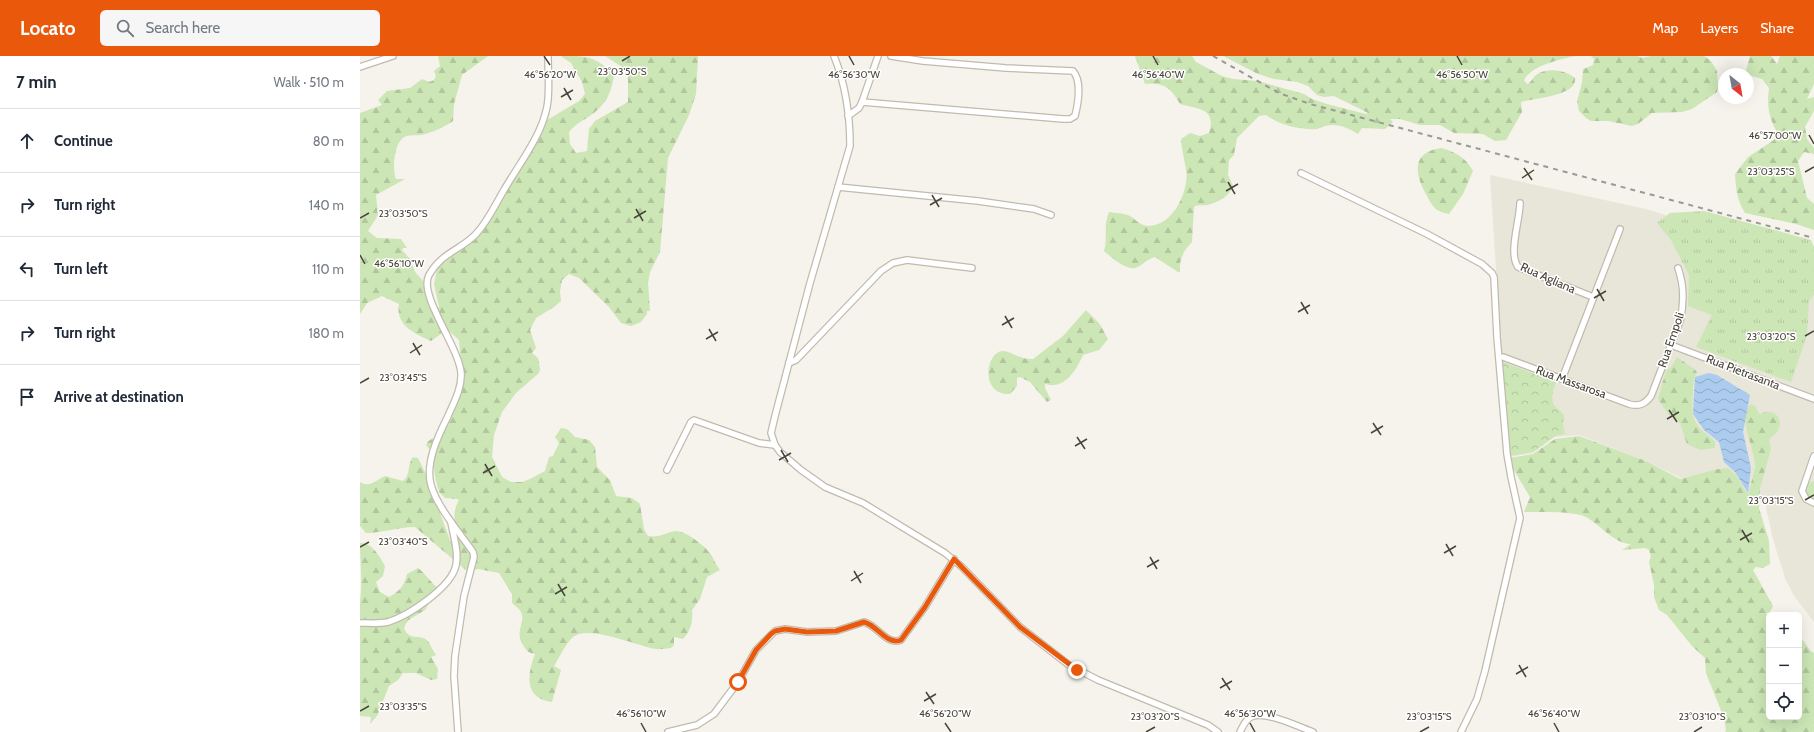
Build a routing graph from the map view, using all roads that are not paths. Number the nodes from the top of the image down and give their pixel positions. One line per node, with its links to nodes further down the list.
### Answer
1 (392, 56): 6 (street)
2 (548, 56): 28 (street)
3 (834, 56): 8 (street)
4 (878, 56): 7 (street)
5 (891, 56): 7 (street)
6 (360, 67)
7 (862, 102): 8 (street)
8 (848, 116): 10 (street)
9 (1302, 173): 36 (street)
10 (838, 187): 12 (street); 19 (street)
11 (1520, 203): 16 (street, Rua Agliana)
12 (1051, 215)
13 (1620, 229): 16 (street)
14 (972, 268): 19 (street)
15 (1678, 268): 17 (street, Rua Empoli)
16 (1594, 297): 20 (street)
17 (1671, 345): 21 (street, Rua Pietrasanta); 22 (street, Rua Empoli)
18 (1503, 357): 20 (street, Rua Massarosa)
19 (789, 363): 23 (street)
20 (1562, 379): 22 (street, Rua Massarosa)
21 (1814, 399)
22 (1639, 405)
23 (775, 445): 25 (street); 29 (street)
24 (1814, 456): 26 (street)
25 (667, 470)
26 (1811, 472): 27 (street)
27 (1814, 503)
28 (450, 520): 30 (street); 31 (street)
29 (954, 559): 32 (street); 33 (street)
30 (360, 623)
31 (458, 732)
32 (668, 732)
33 (1218, 732)
34 (1240, 732): 35 (street)
35 (1313, 732)
36 (1461, 732)

